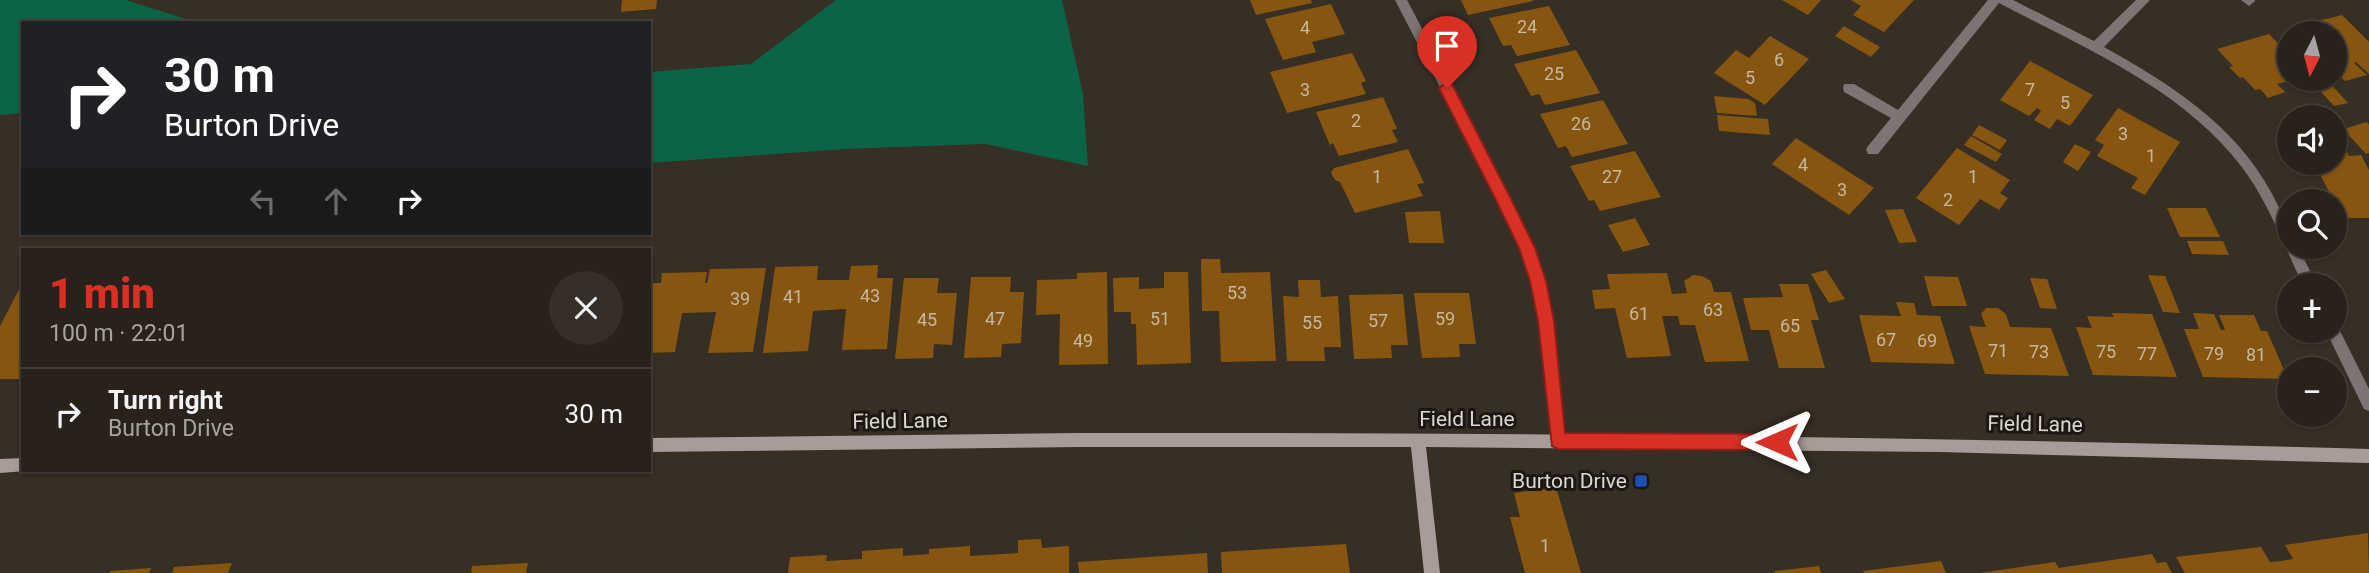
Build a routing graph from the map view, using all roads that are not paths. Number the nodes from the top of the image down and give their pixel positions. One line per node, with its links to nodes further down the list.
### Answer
1 (1401, 0): 13 (street)
2 (1995, 0): 7 (street)
3 (2003, 0): 5 (street)
4 (2144, 0): 5 (street)
5 (2094, 49): 9 (street)
6 (1849, 88): 7 (street)
7 (1900, 117): 8 (street)
8 (1873, 150)
9 (2277, 219)
10 (2339, 343): 11 (street)
11 (2369, 404)
12 (1418, 440): 13 (street, Field Lane); 14 (street, Field Lane); 18 (street)
13 (1558, 441): 15 (street, Field Lane)
14 (651, 445)
15 (2369, 456)
16 (21, 465): 17 (street)
17 (0, 466)
18 (1432, 573)

